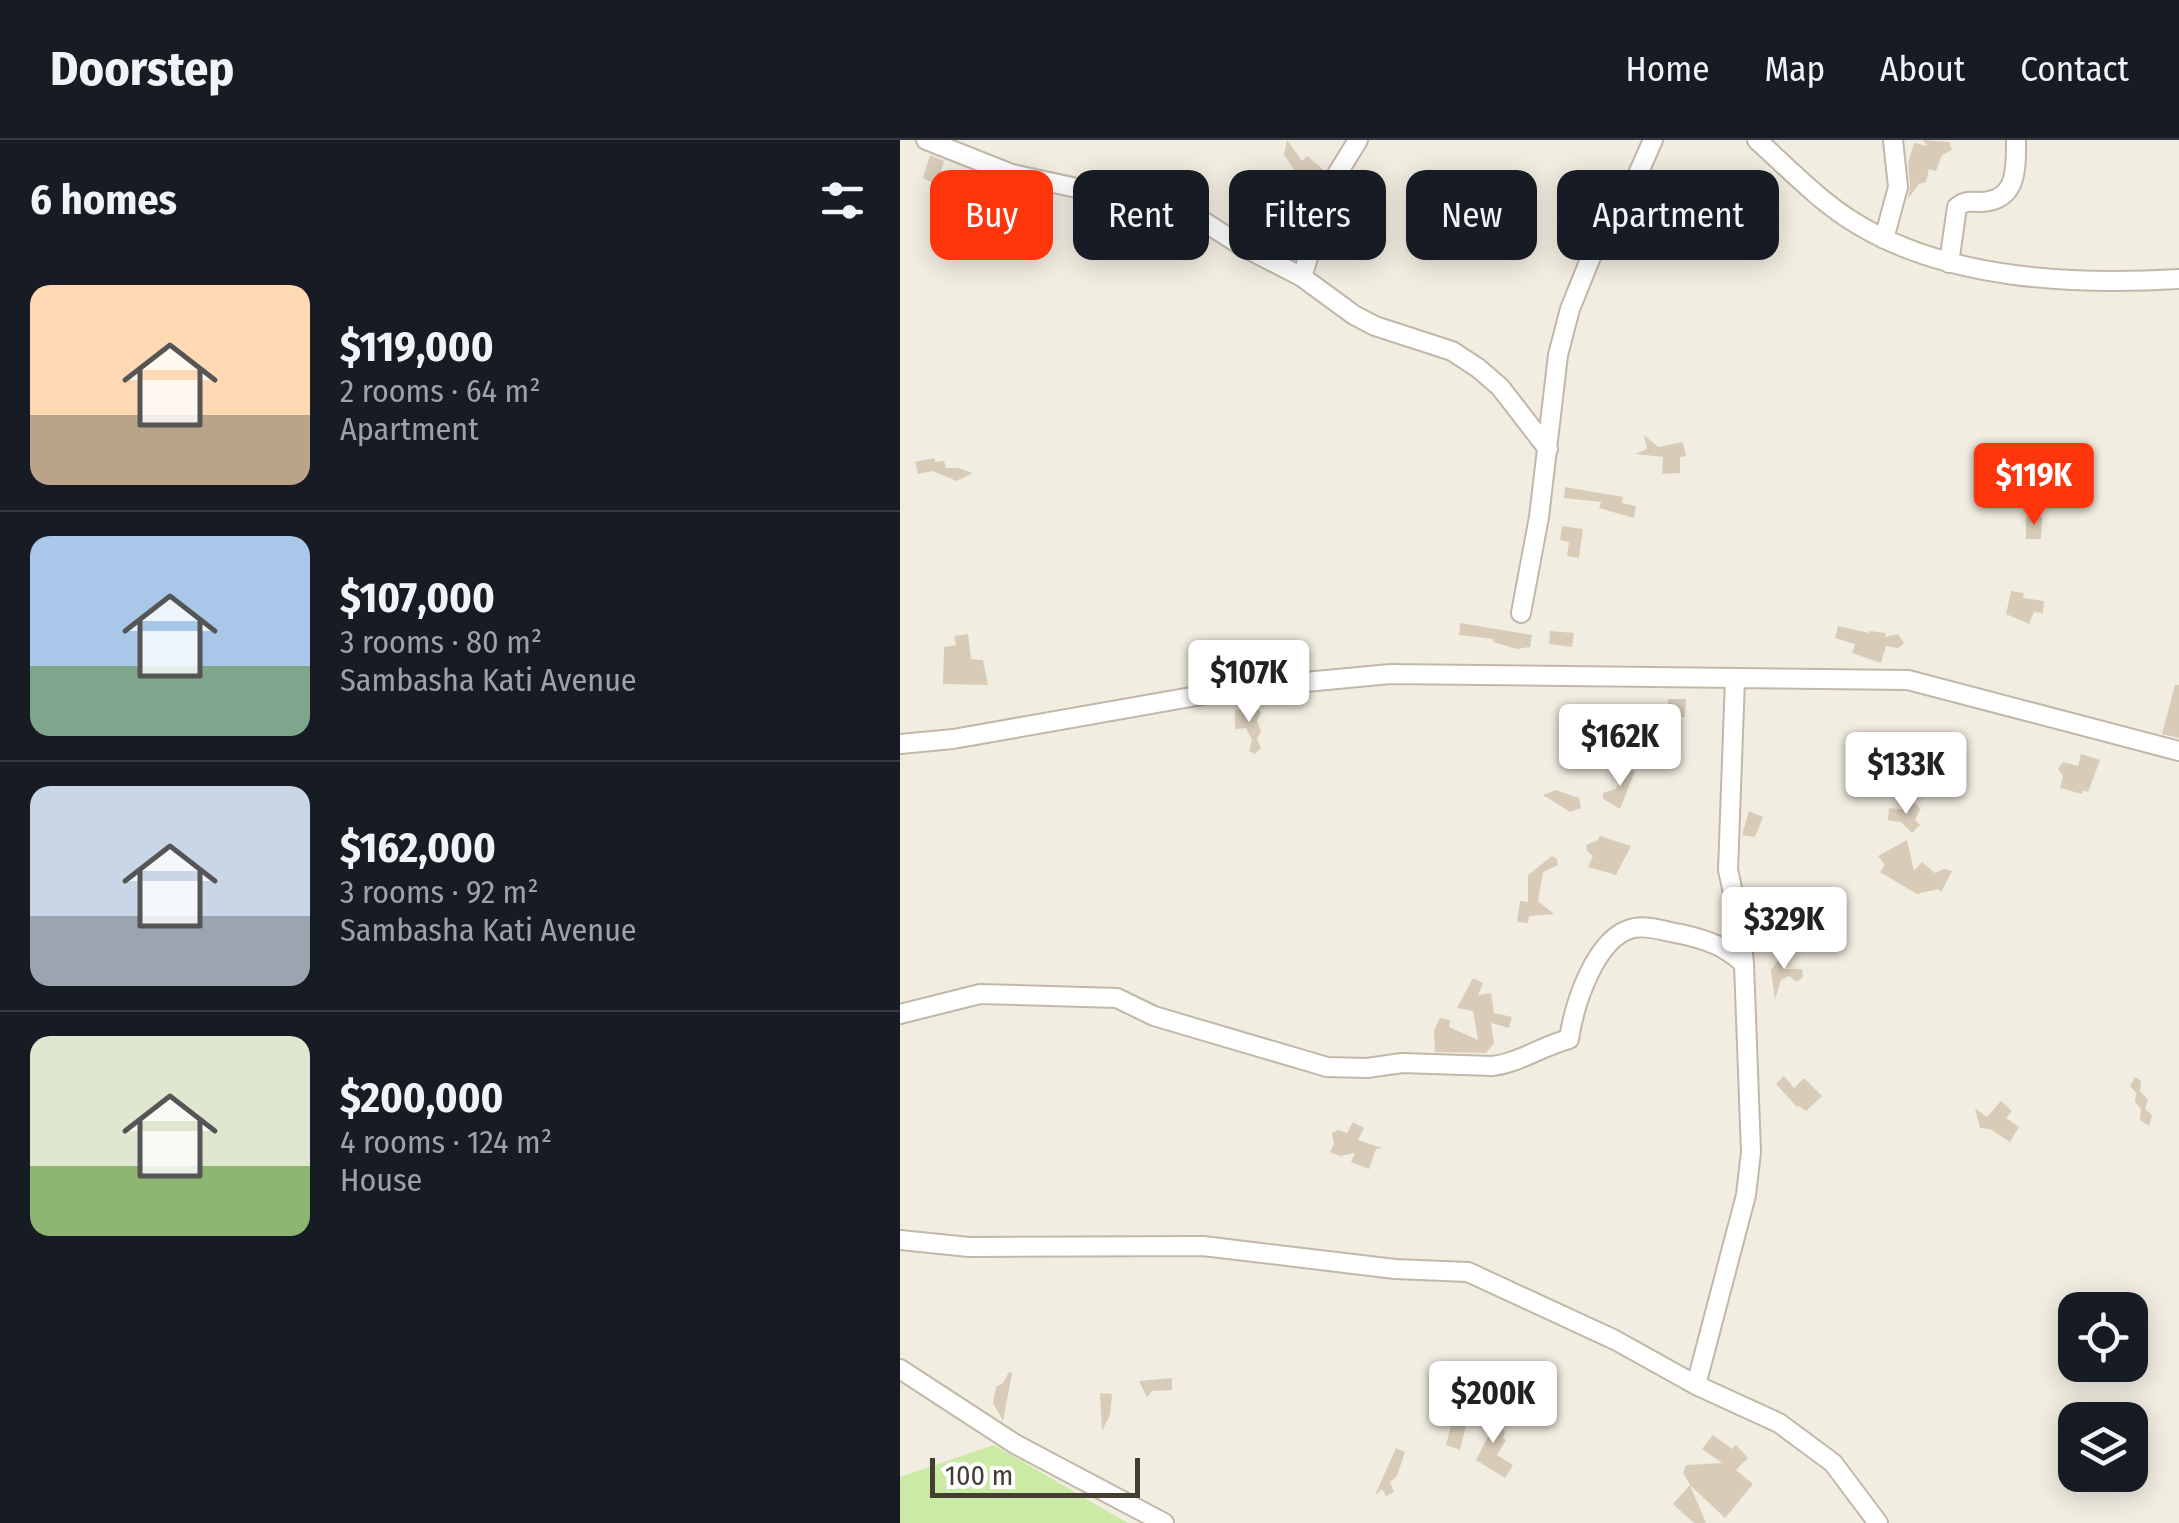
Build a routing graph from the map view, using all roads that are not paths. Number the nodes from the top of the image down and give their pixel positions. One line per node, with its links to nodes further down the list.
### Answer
1 (926, 140): 9 (street)
2 (1358, 140): 9 (street)
3 (1653, 140): 11 (street)
4 (1757, 140): 7 (street)
5 (1893, 140): 7 (street)
6 (2016, 140): 8 (street)
7 (1884, 239): 8 (street)
8 (1948, 263): 10 (street)
9 (1302, 277): 11 (street)
10 (2179, 279)
11 (1548, 450): 12 (street)
12 (1521, 612)
13 (1735, 679): 14 (street); 15 (street); 16 (street)
14 (900, 744)
15 (2179, 751)
16 (1744, 964): 17 (street); 20 (street)
17 (900, 1014)
18 (900, 1240): 20 (street)
19 (900, 1370): 21 (street)
20 (1696, 1384): 22 (street)
21 (1164, 1523)
22 (1878, 1523)

